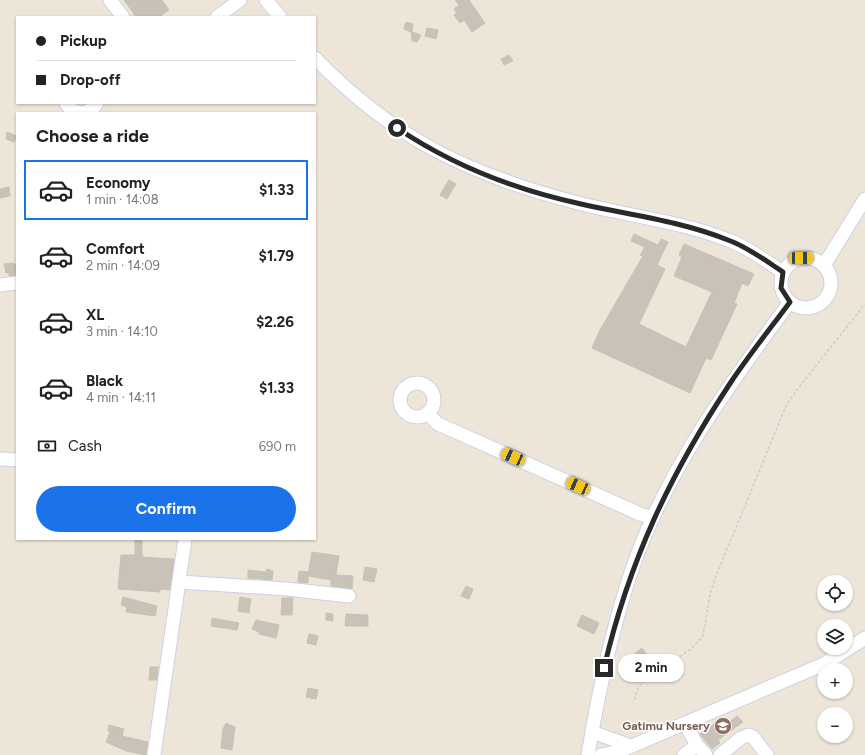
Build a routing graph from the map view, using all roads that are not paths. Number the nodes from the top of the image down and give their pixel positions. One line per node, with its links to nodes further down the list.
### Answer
1 (110, 0): 4 (street)
2 (240, 0): 5 (street)
3 (266, 0): 6 (street)
4 (122, 16)
5 (218, 16)
6 (279, 16)
7 (316, 59): 14 (street)
8 (67, 104): 10 (street)
9 (96, 104): 11 (street)
10 (79, 112)
11 (86, 112)
12 (865, 199): 13 (street)
13 (824, 265): 14 (street); 17 (street)
14 (783, 272): 17 (street)
15 (16, 283): 16 (street)
16 (0, 285)
17 (790, 302): 21 (street)
18 (427, 413): 21 (street)
19 (0, 459): 20 (street)
20 (16, 460)
21 (653, 518): 27 (street)
22 (185, 540): 23 (street)
23 (179, 582): 24 (street); 30 (street)
24 (349, 596)
25 (865, 638): 26 (street)
26 (685, 724): 28 (street); 29 (street)
27 (592, 732): 29 (street); 31 (street)
28 (697, 745): 33 (street); 34 (street)
29 (630, 746): 32 (street)
30 (154, 755)
31 (588, 755)
32 (601, 755)
33 (684, 755)
34 (706, 755)
35 (720, 755): 36 (street)
36 (767, 755)

